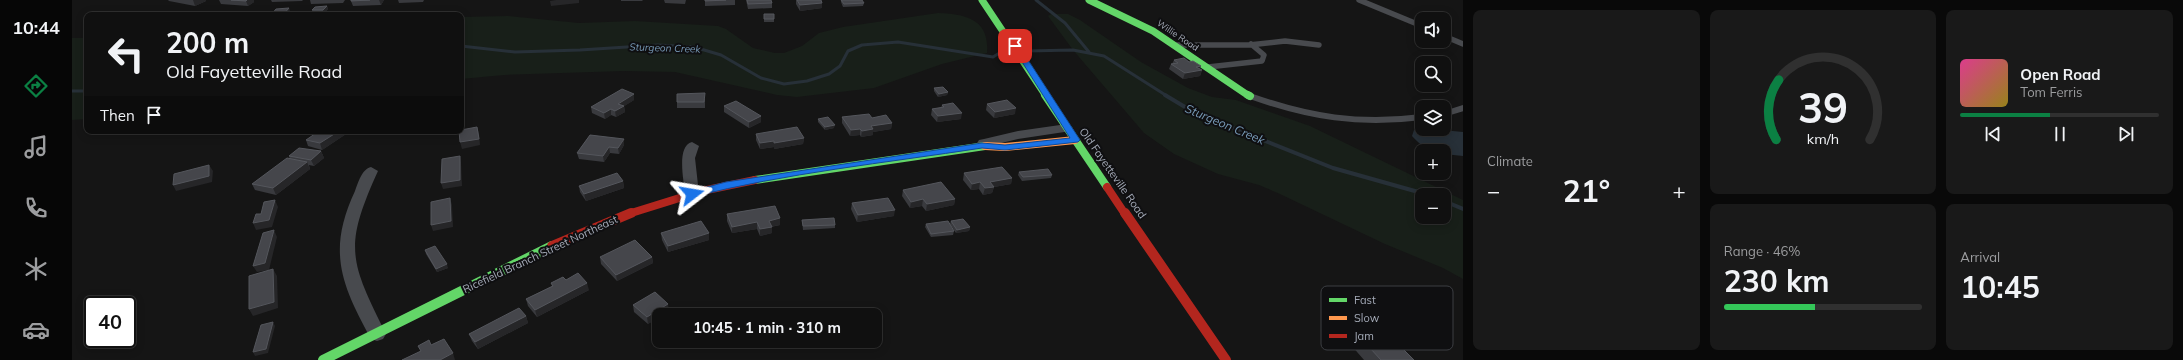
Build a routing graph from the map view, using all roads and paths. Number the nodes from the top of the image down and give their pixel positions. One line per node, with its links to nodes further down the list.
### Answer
1 (982, 0): 15 (street, Old Fayetteville Road)
2 (1089, 0): 8 (street, Willie Road)
3 (1359, 0): 4 (lane)
4 (1415, 23)
5 (1451, 39): 7 (lane)
6 (1251, 44): 8 (lane); 9 (lane); 10 (lane)
7 (1463, 44)
8 (1175, 45): 10 (street, Willie Road)
9 (1319, 45)
10 (1208, 67): 11 (street, Willie Road)
11 (1250, 96): 14 (lane)
12 (1463, 108): 13 (lane)
13 (1451, 112)
14 (1415, 118)
15 (1067, 128): 16 (street, Old Fayetteville Road); 18 (street, Ricefield Branch Street Northeast)
16 (1075, 140): 18 (street, Ricefield Branch Street Northeast); 23 (street, Old Fayetteville Road)
17 (692, 146): 20 (street)
18 (982, 146): 20 (street, Ricefield Branch Street Northeast)
19 (371, 171): 21 (street)
20 (692, 194): 21 (street, Ricefield Branch Street Northeast)
21 (377, 334): 22 (street, Ricefield Branch Street Northeast)
22 (323, 360)
23 (1226, 360)

